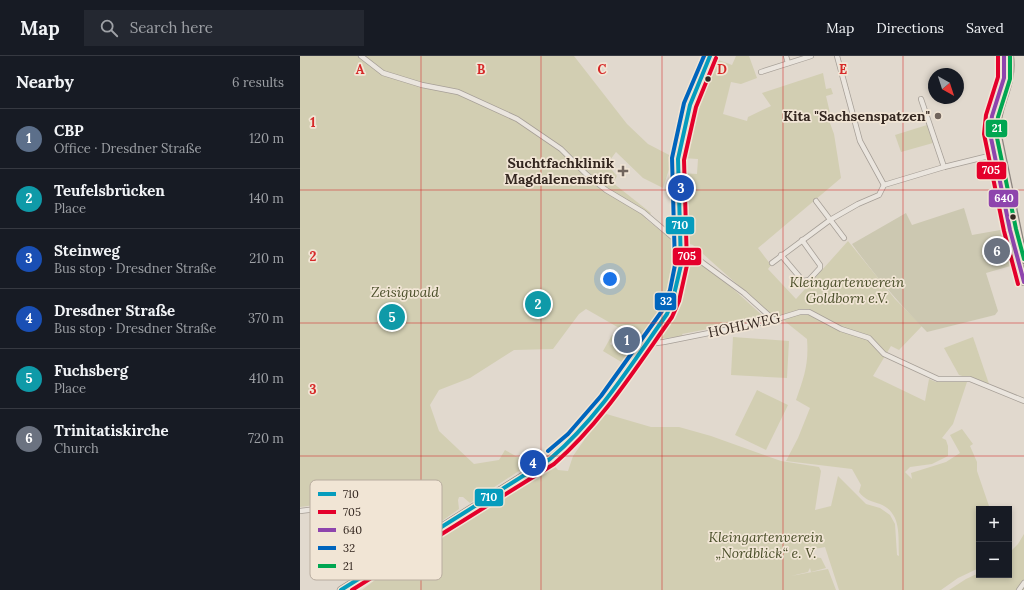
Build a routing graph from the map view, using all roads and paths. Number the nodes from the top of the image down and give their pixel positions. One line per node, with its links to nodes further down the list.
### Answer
1 (360, 56): 19 (street)
2 (710, 56): 19 (main road)
3 (786, 56): 8 (street)
4 (811, 56): 8 (street)
5 (837, 56): 14 (street)
6 (1004, 56): 12 (main road)
7 (1010, 56): 11 (main road)
8 (788, 64): 9 (street)
9 (761, 72)
10 (921, 99): 13 (street)
11 (1001, 154): 12 (street); 21 (main road)
12 (994, 155): 13 (street); 23 (main road)
13 (944, 167): 14 (street)
14 (884, 186): 16 (street)
15 (816, 201): 16 (street)
16 (830, 220): 17 (street); 18 (street)
17 (844, 238)
18 (802, 240): 20 (street); 20 (street)
19 (681, 245): 24 (street); 25 (main road)
20 (781, 255): 22 (street)
21 (1024, 260)
22 (772, 263)
23 (1024, 282)
24 (774, 320): 26 (street, HOHLWEG); 28 (street, HOHLWEG)
25 (656, 330): 26 (street); 27 (main road)
26 (658, 342): 27 (street, HOHLWEG)
27 (646, 343): 31 (main road)
28 (1024, 401)
29 (310, 510): 30 (street)
30 (300, 511)
31 (442, 528)
32 (358, 580): 35 (main road)
33 (363, 580): 36 (main road)
34 (1024, 583): 37 (street)
35 (341, 590)
36 (350, 590)
37 (1019, 590)

